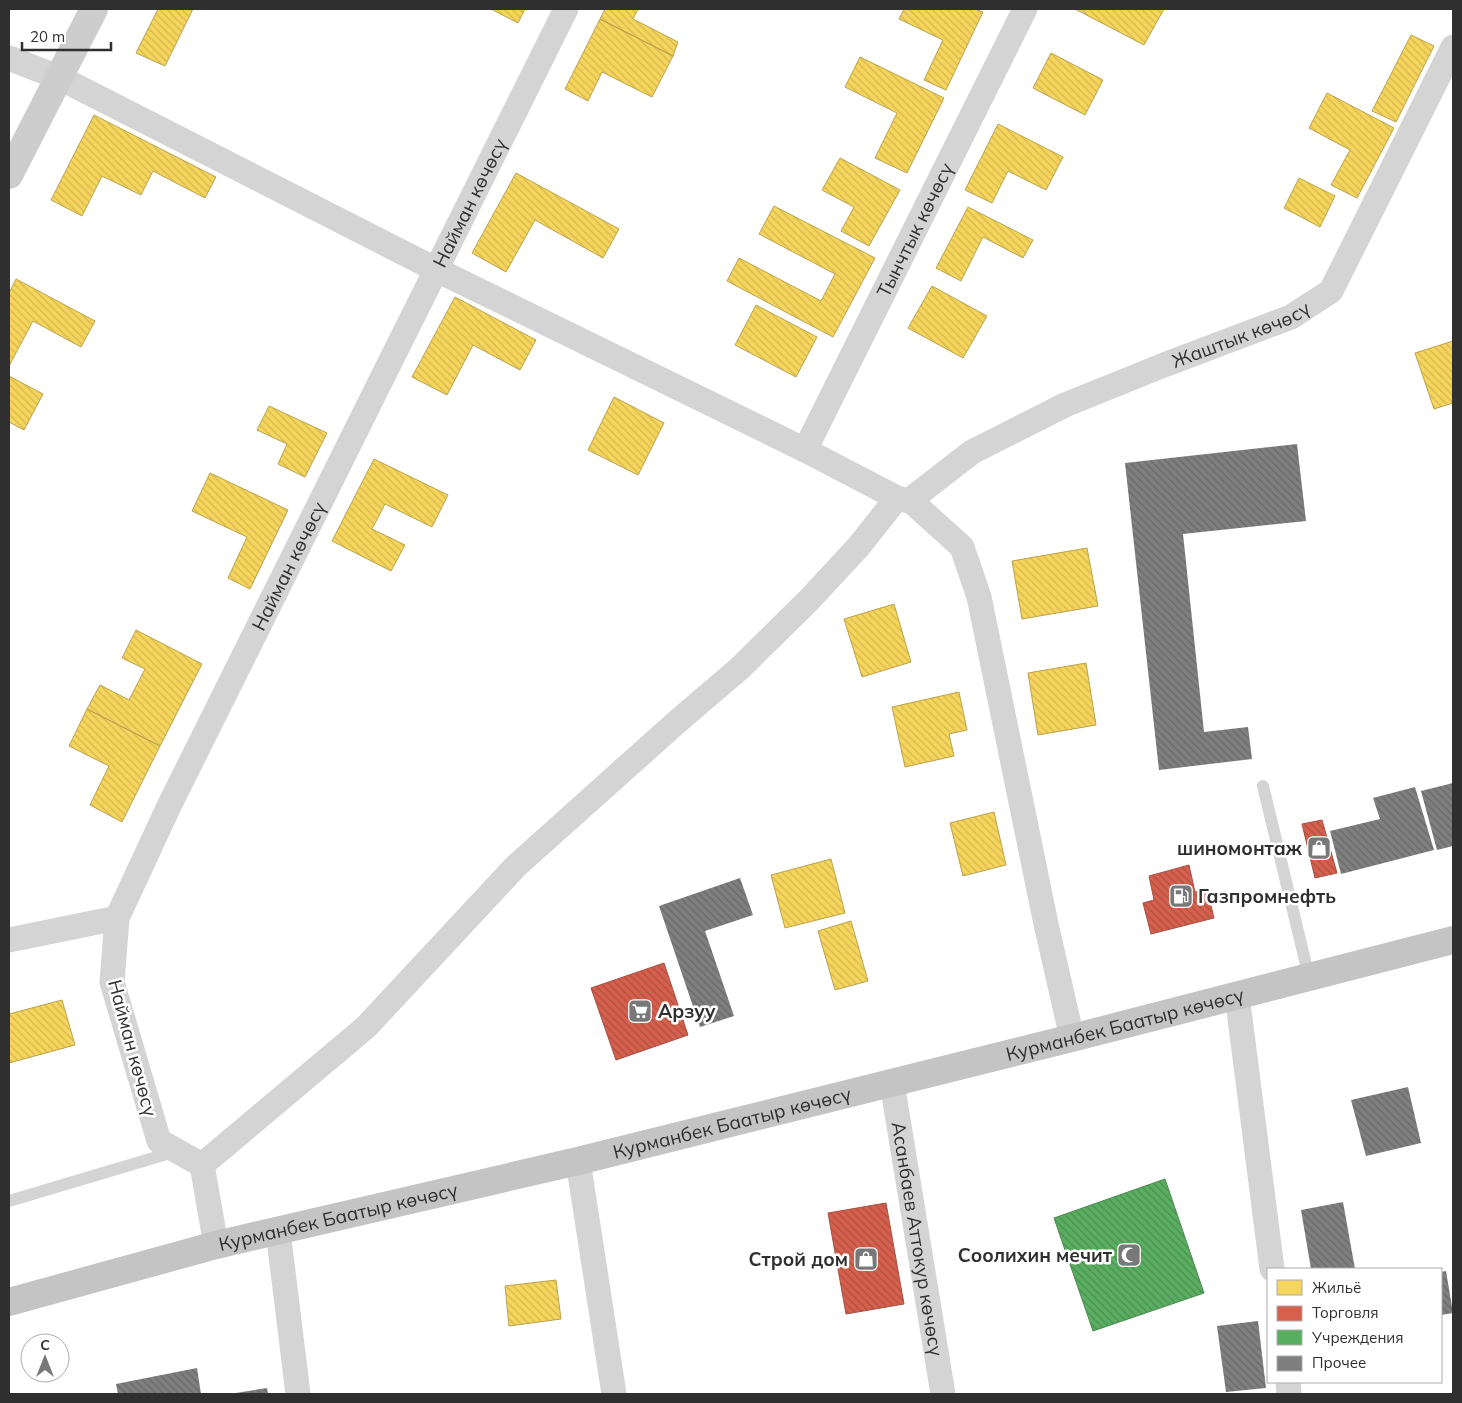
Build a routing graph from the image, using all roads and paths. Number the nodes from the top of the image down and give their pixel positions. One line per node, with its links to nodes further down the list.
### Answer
1 (94, 9): 6 (main road)
2 (566, 9): 8 (street, Найман көчөсү)
3 (1024, 9): 9 (street, Тынчтык көчөсү)
4 (1453, 46): 10 (street, Жаштык көчөсү)
5 (9, 58): 6 (street)
6 (60, 78): 7 (main road); 8 (street)
7 (9, 175)
8 (435, 269): 9 (street); 12 (street, Найман көчөсү)
9 (805, 450): 10 (street)
10 (903, 499): 17 (street); 21 (street, Жаштык көчөсү)
11 (1263, 786): 15 (lane)
12 (117, 918): 13 (street); 19 (street, Найман көчөсү)
13 (9, 940)
14 (1453, 940): 15 (highway, Курманбек Баатыр көчөсү)
15 (1309, 977): 16 (highway, Курманбек Баатыр көчөсү)
16 (1237, 995): 17 (highway, Курманбек Баатыр көчөсү); 25 (street)
17 (1072, 1038): 18 (highway, Курманбек Баатыр көчөсү)
18 (892, 1083): 20 (highway, Курманбек Баатыр көчөсү); 29 (street, Асанбаев Аттокур көчөсү)
19 (168, 1146): 21 (street); 22 (lane)
20 (578, 1161): 23 (highway, Курманбек Баатыр көчөсү); 28 (street)
21 (202, 1165): 24 (street)
22 (9, 1201)
23 (278, 1231): 24 (highway, Курманбек Баатыр көчөсү); 27 (street)
24 (216, 1245): 26 (highway, Курманбек Баатыр көчөсү)
25 (1272, 1268)
26 (9, 1302)
27 (298, 1394)
28 (614, 1394)
29 (944, 1394)

